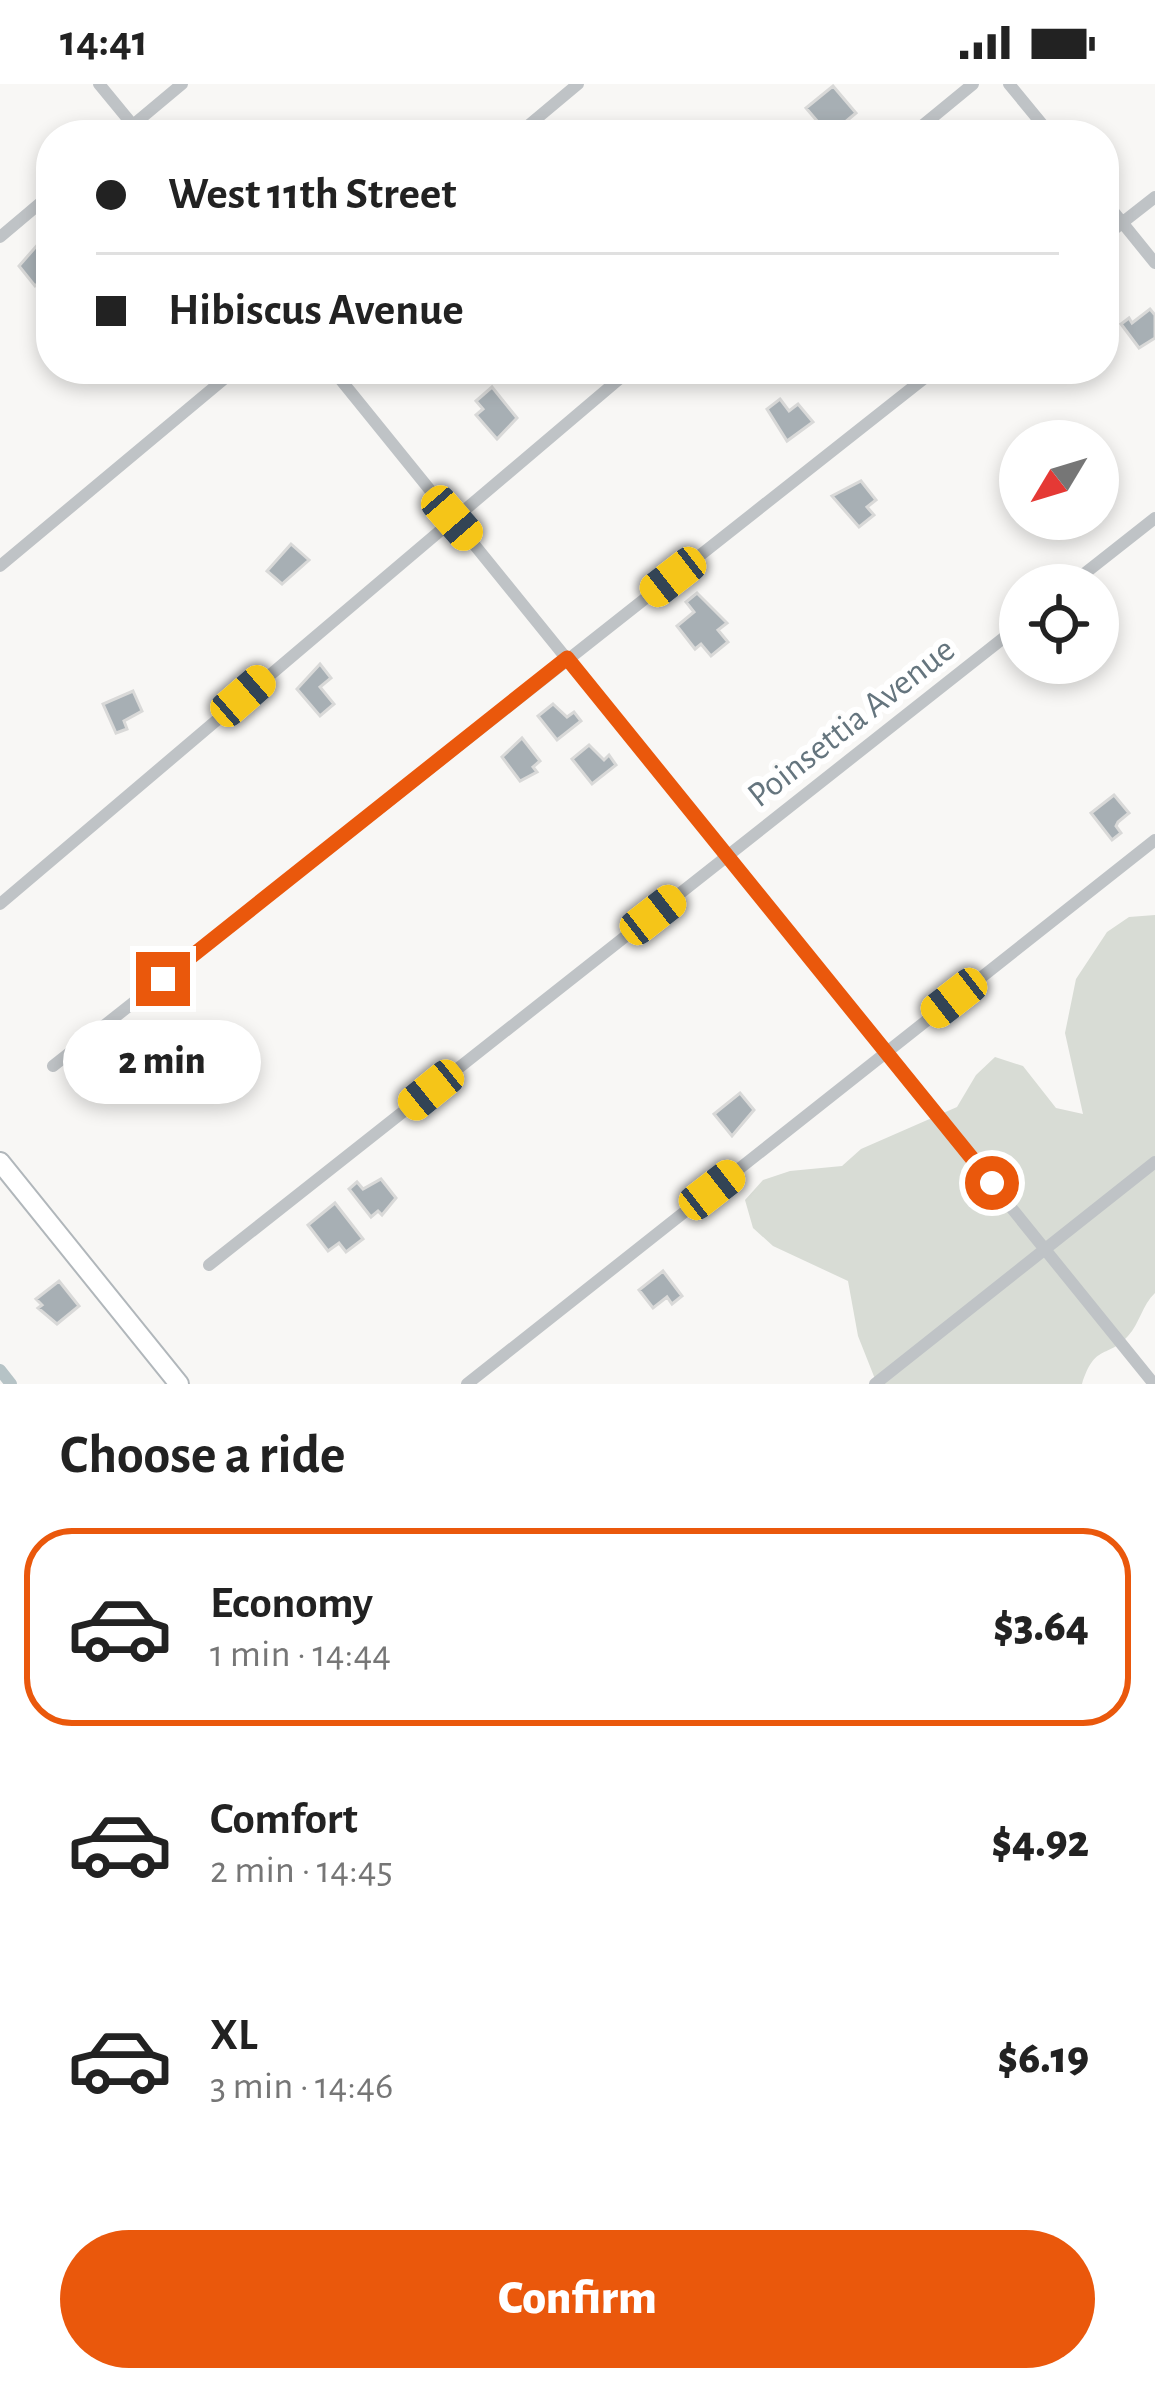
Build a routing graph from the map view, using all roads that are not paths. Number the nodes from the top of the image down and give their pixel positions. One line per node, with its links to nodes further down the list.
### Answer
1 (99, 84): 6 (street)
2 (182, 84): 7 (street)
3 (578, 84): 8 (street)
4 (973, 84): 9 (street)
5 (1009, 84): 10 (street)
6 (124, 120)
7 (144, 120)
8 (535, 120)
9 (929, 120)
10 (1039, 120)
11 (1155, 197): 14 (street)
12 (36, 207): 16 (street)
13 (1119, 218): 14 (street)
14 (1122, 222): 15 (street); 17 (street)
15 (1119, 224)
16 (0, 237)
17 (1155, 263)
18 (218, 384): 25 (street)
19 (344, 384): 22 (street)
20 (613, 384): 22 (street)
21 (917, 384): 27 (street)
22 (452, 518): 27 (street); 30 (street)
23 (1155, 518): 24 (street)
24 (1097, 564)
25 (0, 566)
26 (999, 642): 29 (street, Poinsettia Avenue)
27 (567, 658): 29 (street); 32 (street)
28 (1155, 840): 31 (street)
29 (728, 856): 31 (street); 36 (street, Poinsettia Avenue)
30 (0, 904)
31 (886, 1051): 35 (street); 38 (street)
32 (53, 1066)
33 (0, 1162): 37 (street)
34 (1155, 1162): 35 (street)
35 (1045, 1249): 39 (street); 40 (street)
36 (209, 1265)
37 (179, 1384)
38 (466, 1384)
39 (874, 1384)
40 (1154, 1384)

